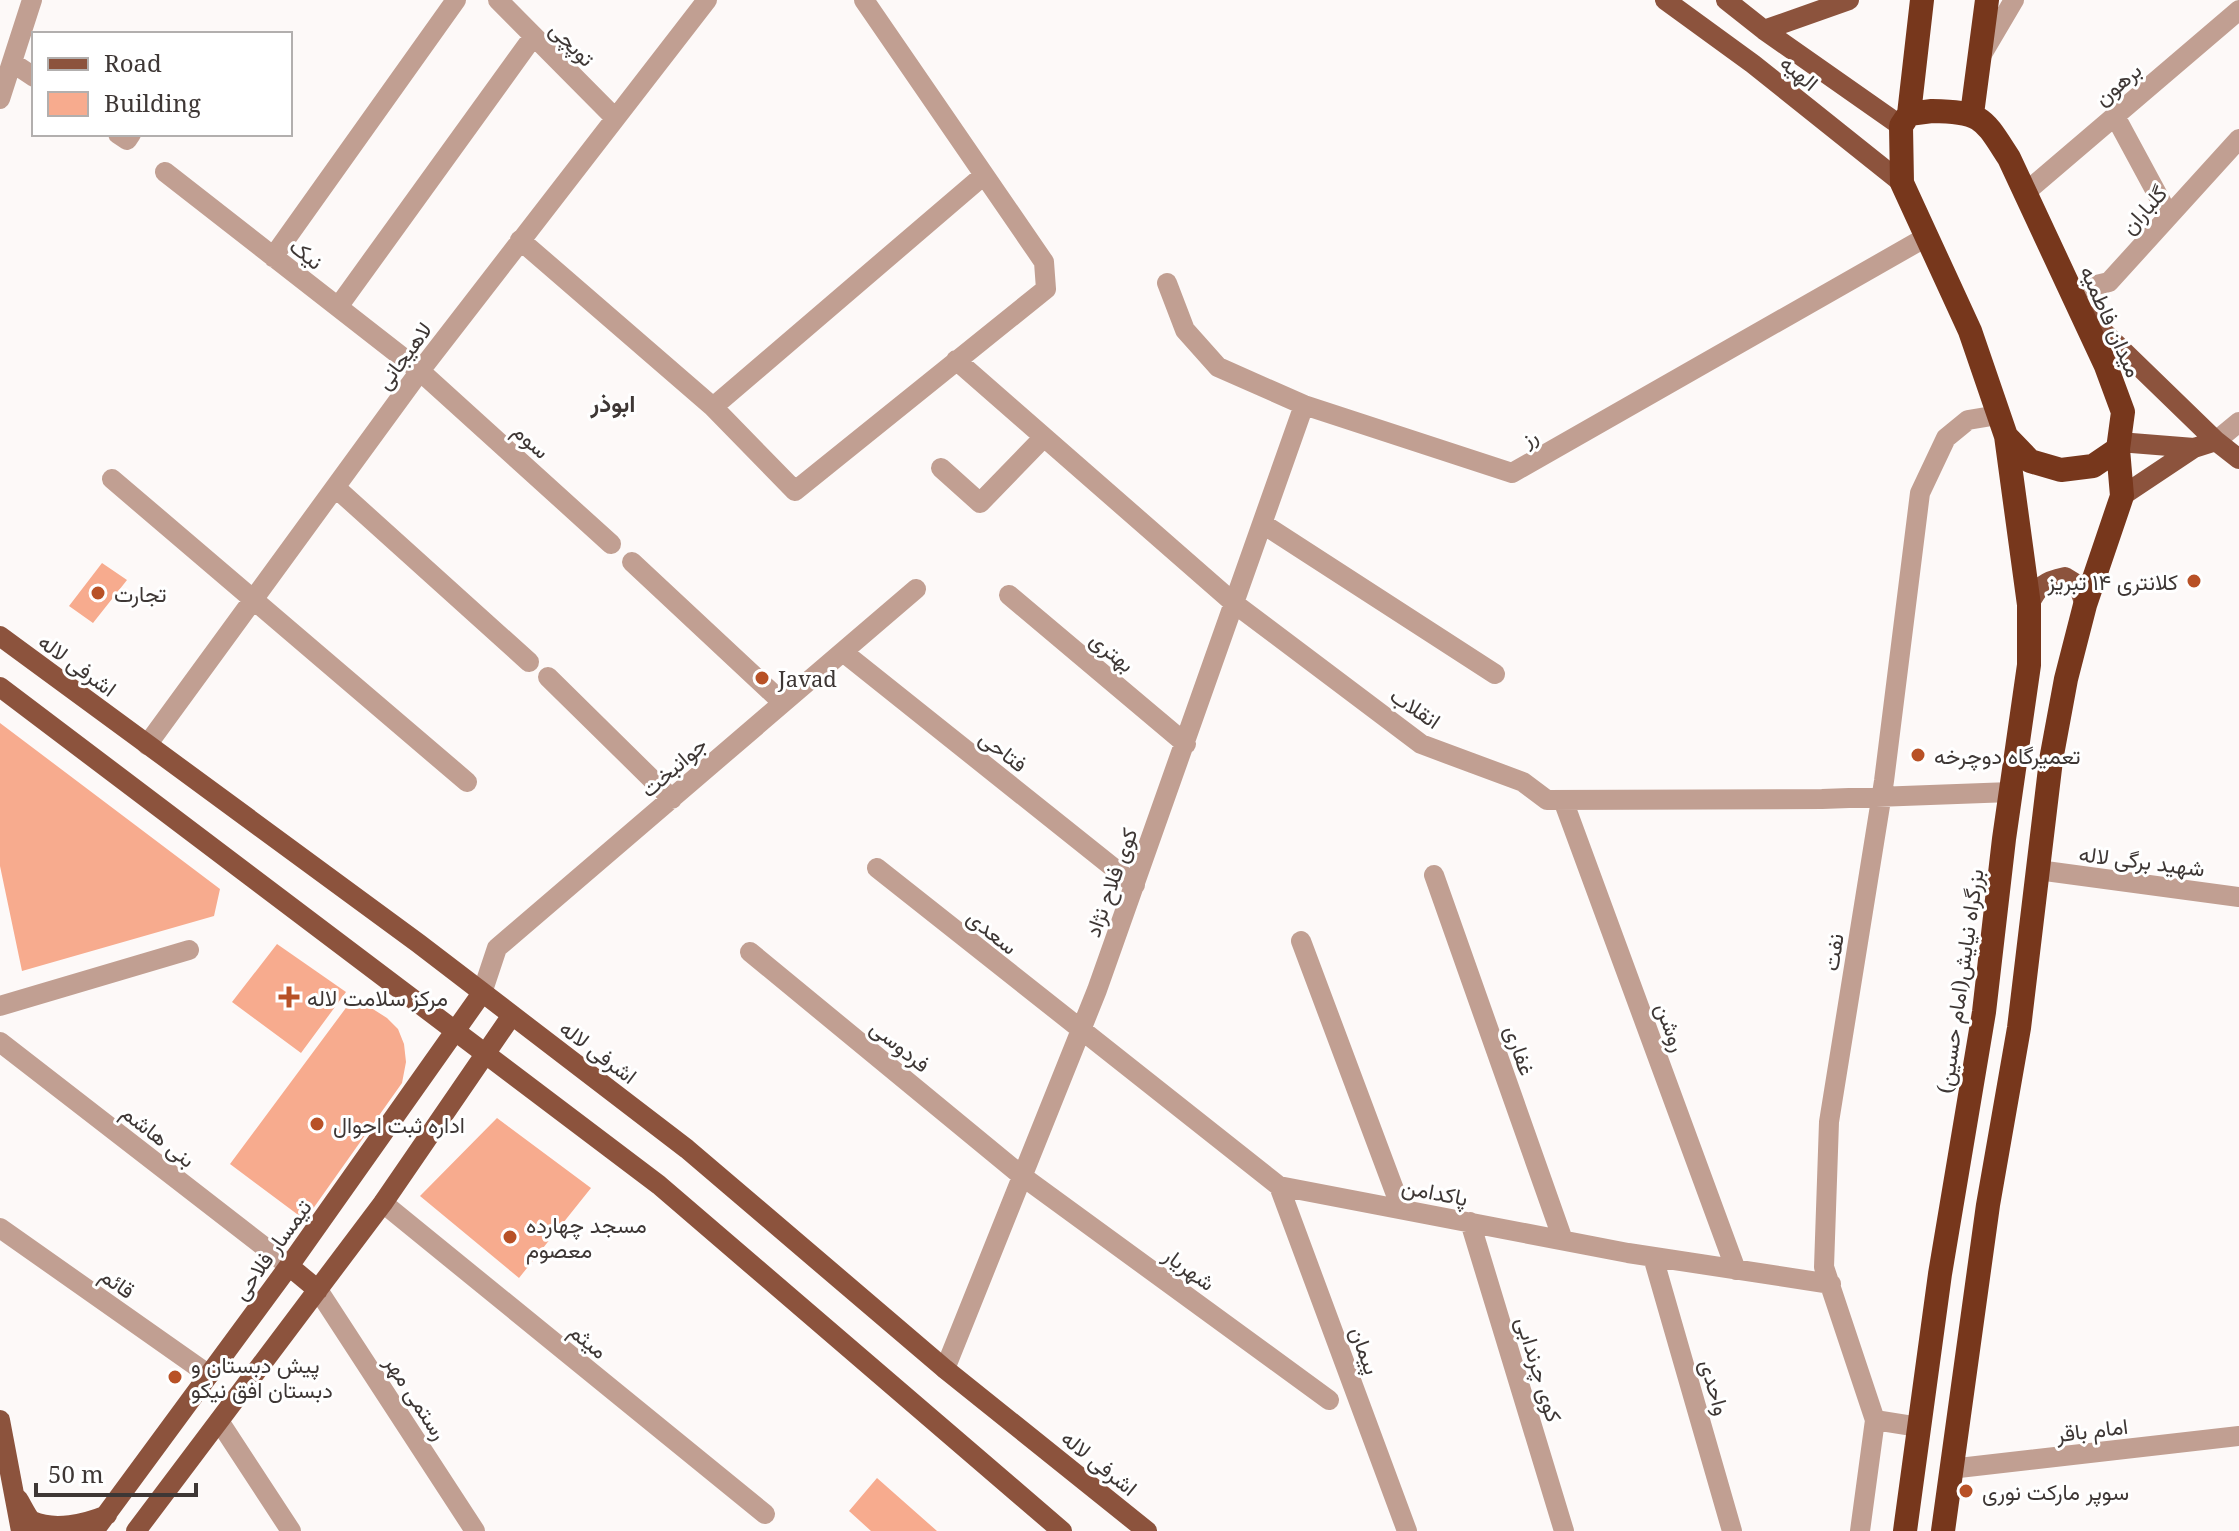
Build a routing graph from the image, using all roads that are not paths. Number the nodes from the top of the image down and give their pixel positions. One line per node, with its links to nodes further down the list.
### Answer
1 (32, 0): 16 (street)
2 (456, 0): 31 (street)
3 (498, 0): 14 (street, توپچی)
4 (707, 0): 21 (street, لاهیجانی)
5 (864, 0): 25 (street)
6 (1665, 0): 26 (main road, الهیه)
7 (1726, 0): 13 (main road, الهیه)
8 (1849, 0): 13 (main road)
9 (1922, 0): 22 (highway)
10 (1987, 0): 15 (highway)
11 (2014, 0): 15 (street)
12 (2239, 10): 20 (street, برهون)
13 (1764, 30): 22 (main road, الهیه)
14 (533, 37): 21 (street, توپچی); 34 (street)
15 (1979, 59): 19 (highway)
16 (13, 63): 17 (street); 18 (street)
17 (32, 76)
18 (0, 99)
19 (1972, 114): 22 (highway); 27 (highway, میدان فاطمیه)
20 (2115, 116): 27 (street, برهون); 28 (street)
21 (615, 118): 30 (street, لاهیجانی)
22 (1905, 120): 26 (highway)
23 (2239, 139): 28 (street, گلباران)
24 (165, 172): 31 (street, نیک)
25 (984, 175): 35 (street); 38 (street)
26 (1902, 183): 29 (highway)
27 (2026, 192): 33 (highway, میدان فاطمیه)
28 (2169, 216): 33 (street, گلباران)
29 (1928, 236): 37 (street, رز); 40 (highway)
30 (520, 240): 36 (street, لاهیجانی); 38 (street)
31 (273, 257): 34 (street, نیک)
32 (1167, 283): 37 (street, رز)
33 (2075, 300): 42 (main road); 43 (highway, میدان فاطمیه)
34 (338, 307): 36 (street, نیک)
35 (956, 360): 38 (street); 41 (street, انقلاب)
36 (420, 371): 48 (street, لاهیجانی); 51 (street, سوم)
37 (1304, 405): 50 (street, کوی فلاح نژاد)
38 (713, 407)
39 (2239, 422): 42 (street)
40 (2002, 426): 43 (highway); 57 (highway, بزرگراه نیایش(امام حسین)); 70 (street, نفت)
41 (1044, 437): 46 (street); 56 (street, انقلاب)
42 (2216, 441): 44 (main road); 45 (main road)
43 (2118, 446): 44 (main road); 49 (highway)
44 (2194, 448): 49 (main road)
45 (2239, 459)
46 (941, 468)
47 (112, 479): 55 (street)
48 (336, 488): 55 (street, لاهیجانی); 61 (street)
49 (2122, 496): 58 (highway)
50 (1263, 524): 56 (street, کوی فلاح نژاد); 62 (street)
51 (611, 544)
52 (632, 562): 65 (street)
53 (916, 589): 60 (street, جوانبخت)
54 (1009, 595): 66 (street, بهتری)
55 (253, 602): 67 (street, لاهیجانی); 68 (street)
56 (1235, 604): 66 (street, کوی فلاح نژاد); 72 (street, انقلاب)
57 (2029, 605): 58 (main road); 69 (highway, بزرگراه نیایش(امام حسین))
58 (2085, 605): 74 (highway)
59 (0, 636): 67 (main road, اشرفی لاله)
60 (843, 652): 65 (street, جوانبخت); 76 (street, فتاحی)
61 (529, 662)
62 (1495, 674)
63 (548, 677): 71 (street)
64 (0, 687): 85 (main road)
65 (783, 703): 71 (street, جوانبخت)
66 (1186, 744): 76 (street, کوی فلاح نژاد)
67 (147, 745): 81 (main road, اشرفی لاله)
68 (467, 782)
69 (2011, 792): 70 (street, انقلاب); 106 (highway, بزرگراه نیایش(امام حسین))
70 (1881, 797): 72 (street, انقلاب); 98 (street, نفت)
71 (672, 799): 81 (street, جوانبخت)
72 (1563, 800): 97 (street, روشن)
73 (877, 868): 84 (street, سعدی)
74 (2038, 870): 77 (street, شهید برگی لاله); 108 (highway)
75 (1434, 875): 94 (street, غفاری)
76 (1135, 885): 84 (street, کوی فلاح نژاد)
77 (2239, 897)
78 (1301, 941): 91 (street)
79 (189, 950): 82 (street)
80 (750, 952): 88 (street, فردوسی)
81 (482, 993): 83 (main road, اشرفی لاله); 85 (main road, تیمسار فلاحی)
82 (0, 1006)
83 (512, 1015): 87 (main road); 100 (main road, اشرفی لاله)
84 (1080, 1031): 88 (street, کوی فلاح نژاد); 89 (street, پاکدامن)
85 (456, 1032): 87 (main road); 96 (main road, تیمسار فلاحی)
86 (0, 1042): 96 (street, بنی هاشم)
87 (485, 1054): 90 (main road); 116 (main road)
88 (1022, 1176): 100 (street, کوی فلاح نژاد); 102 (street, شهریار)
89 (1279, 1186): 91 (street, پاکدامن); 118 (street, پیمان)
90 (383, 1203): 99 (main road); 110 (street, میثم)
91 (1401, 1208): 92 (street, پاکدامن)
92 (1470, 1222): 94 (street, پاکدامن); 119 (street, کوی چرندابی)
93 (0, 1228): 101 (street, قائم)
94 (1563, 1240): 95 (street, پاکدامن)
95 (1653, 1257): 97 (street, پاکدامن); 120 (street, واحدی)
96 (289, 1266): 99 (main road); 101 (main road, تیمسار فلاحی)
97 (1736, 1270): 98 (street, پاکدامن)
98 (1831, 1284): 104 (street, نفت)
99 (318, 1290): 105 (main road); 115 (street, رستمی مهر)
100 (945, 1369): 117 (main road, اشرفی لاله)
101 (209, 1375): 111 (main road, تیمسار فلاحی)
102 (1329, 1400)
103 (0, 1420): 109 (main road)
104 (1875, 1420): 106 (street); 121 (street, نفت)
105 (219, 1421): 113 (main road); 114 (street)
106 (1919, 1427): 122 (highway, بزرگراه نیایش(امام حسین))
107 (2239, 1436): 108 (street, امام باقر)
108 (1950, 1469): 123 (highway)
109 (14, 1493): 111 (main road); 112 (main road)
110 (765, 1514)
111 (100, 1523)
112 (21, 1531)
113 (136, 1531)
114 (291, 1531)
115 (475, 1531)
116 (1062, 1531)
117 (1147, 1531)
118 (1407, 1531)
119 (1564, 1531)
120 (1732, 1531)
121 (1860, 1531)
122 (1905, 1531)
123 (1943, 1531)

